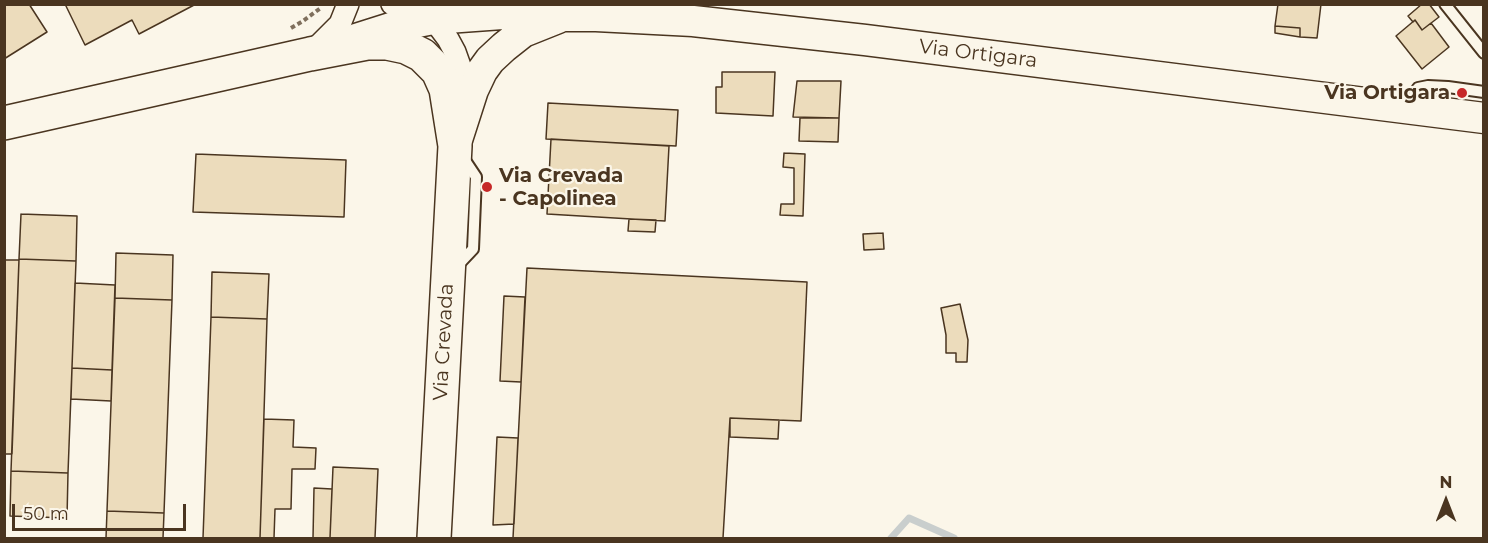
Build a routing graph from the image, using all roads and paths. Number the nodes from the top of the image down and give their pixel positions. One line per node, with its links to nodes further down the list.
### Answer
1 (324, 4): 7 (path)
2 (348, 4): 10 (street)
3 (392, 4): 6 (street)
4 (1445, 4): 9 (lane)
5 (563, 16): 6 (main road, Via Crevada); 8 (main road, Via Crevada); 15 (main road, Via Crevada)
6 (433, 19): 10 (main road, Via Crevada); 15 (street, Via Crevada)
7 (303, 21)
8 (865, 40): 12 (main road, Via Ortigara)
9 (1484, 53)
10 (310, 54): 14 (main road, Via Crevada); 15 (main road, Via Crevada)
11 (1484, 92): 12 (lane)
12 (1412, 109): 13 (main road, Via Ortigara)
13 (1484, 118)
14 (4, 123)
15 (454, 146): 16 (main road, Via Crevada)
16 (434, 538)

